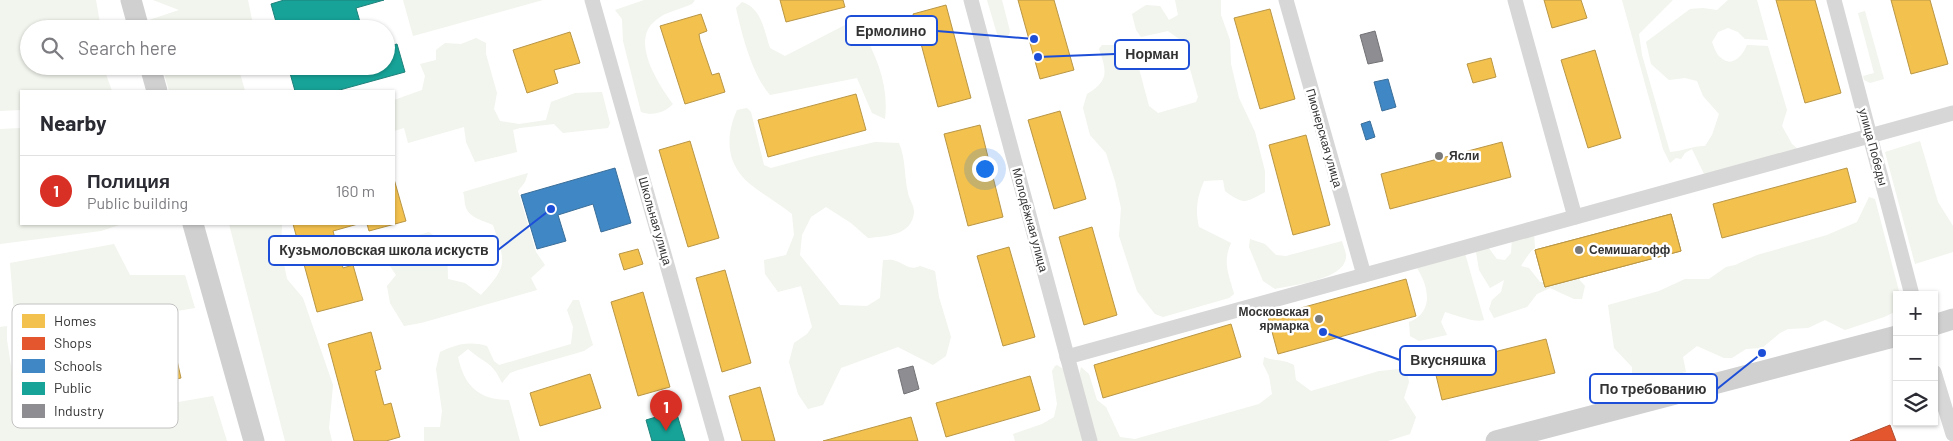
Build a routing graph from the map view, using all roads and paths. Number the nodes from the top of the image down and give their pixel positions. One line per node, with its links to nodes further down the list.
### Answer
1 (131, 0): 7 (main road)
2 (592, 0): 23 (street, Школьная улица)
3 (970, 0): 19 (street, Молодёжная улица)
4 (1286, 0): 14 (street, Пионерская улица)
5 (1515, 0): 12 (street)
6 (1834, 0): 11 (street, улица Победы)
7 (137, 20)
8 (153, 75): 9 (main road)
9 (157, 90)
10 (1953, 113): 11 (street)
11 (1870, 137): 12 (street); 15 (street, улица Победы)
12 (1575, 217): 14 (street)
13 (194, 225): 22 (main road)
14 (1364, 275): 19 (street)
15 (1911, 291)
16 (1953, 319): 17 (main road)
17 (1938, 324)
18 (1893, 337): 25 (main road)
19 (1067, 357): 24 (street, Молодёжная улица)
20 (1937, 381): 21 (street)
21 (1953, 434)
22 (254, 441)
23 (717, 441)
24 (1090, 441)
25 (1496, 441)

